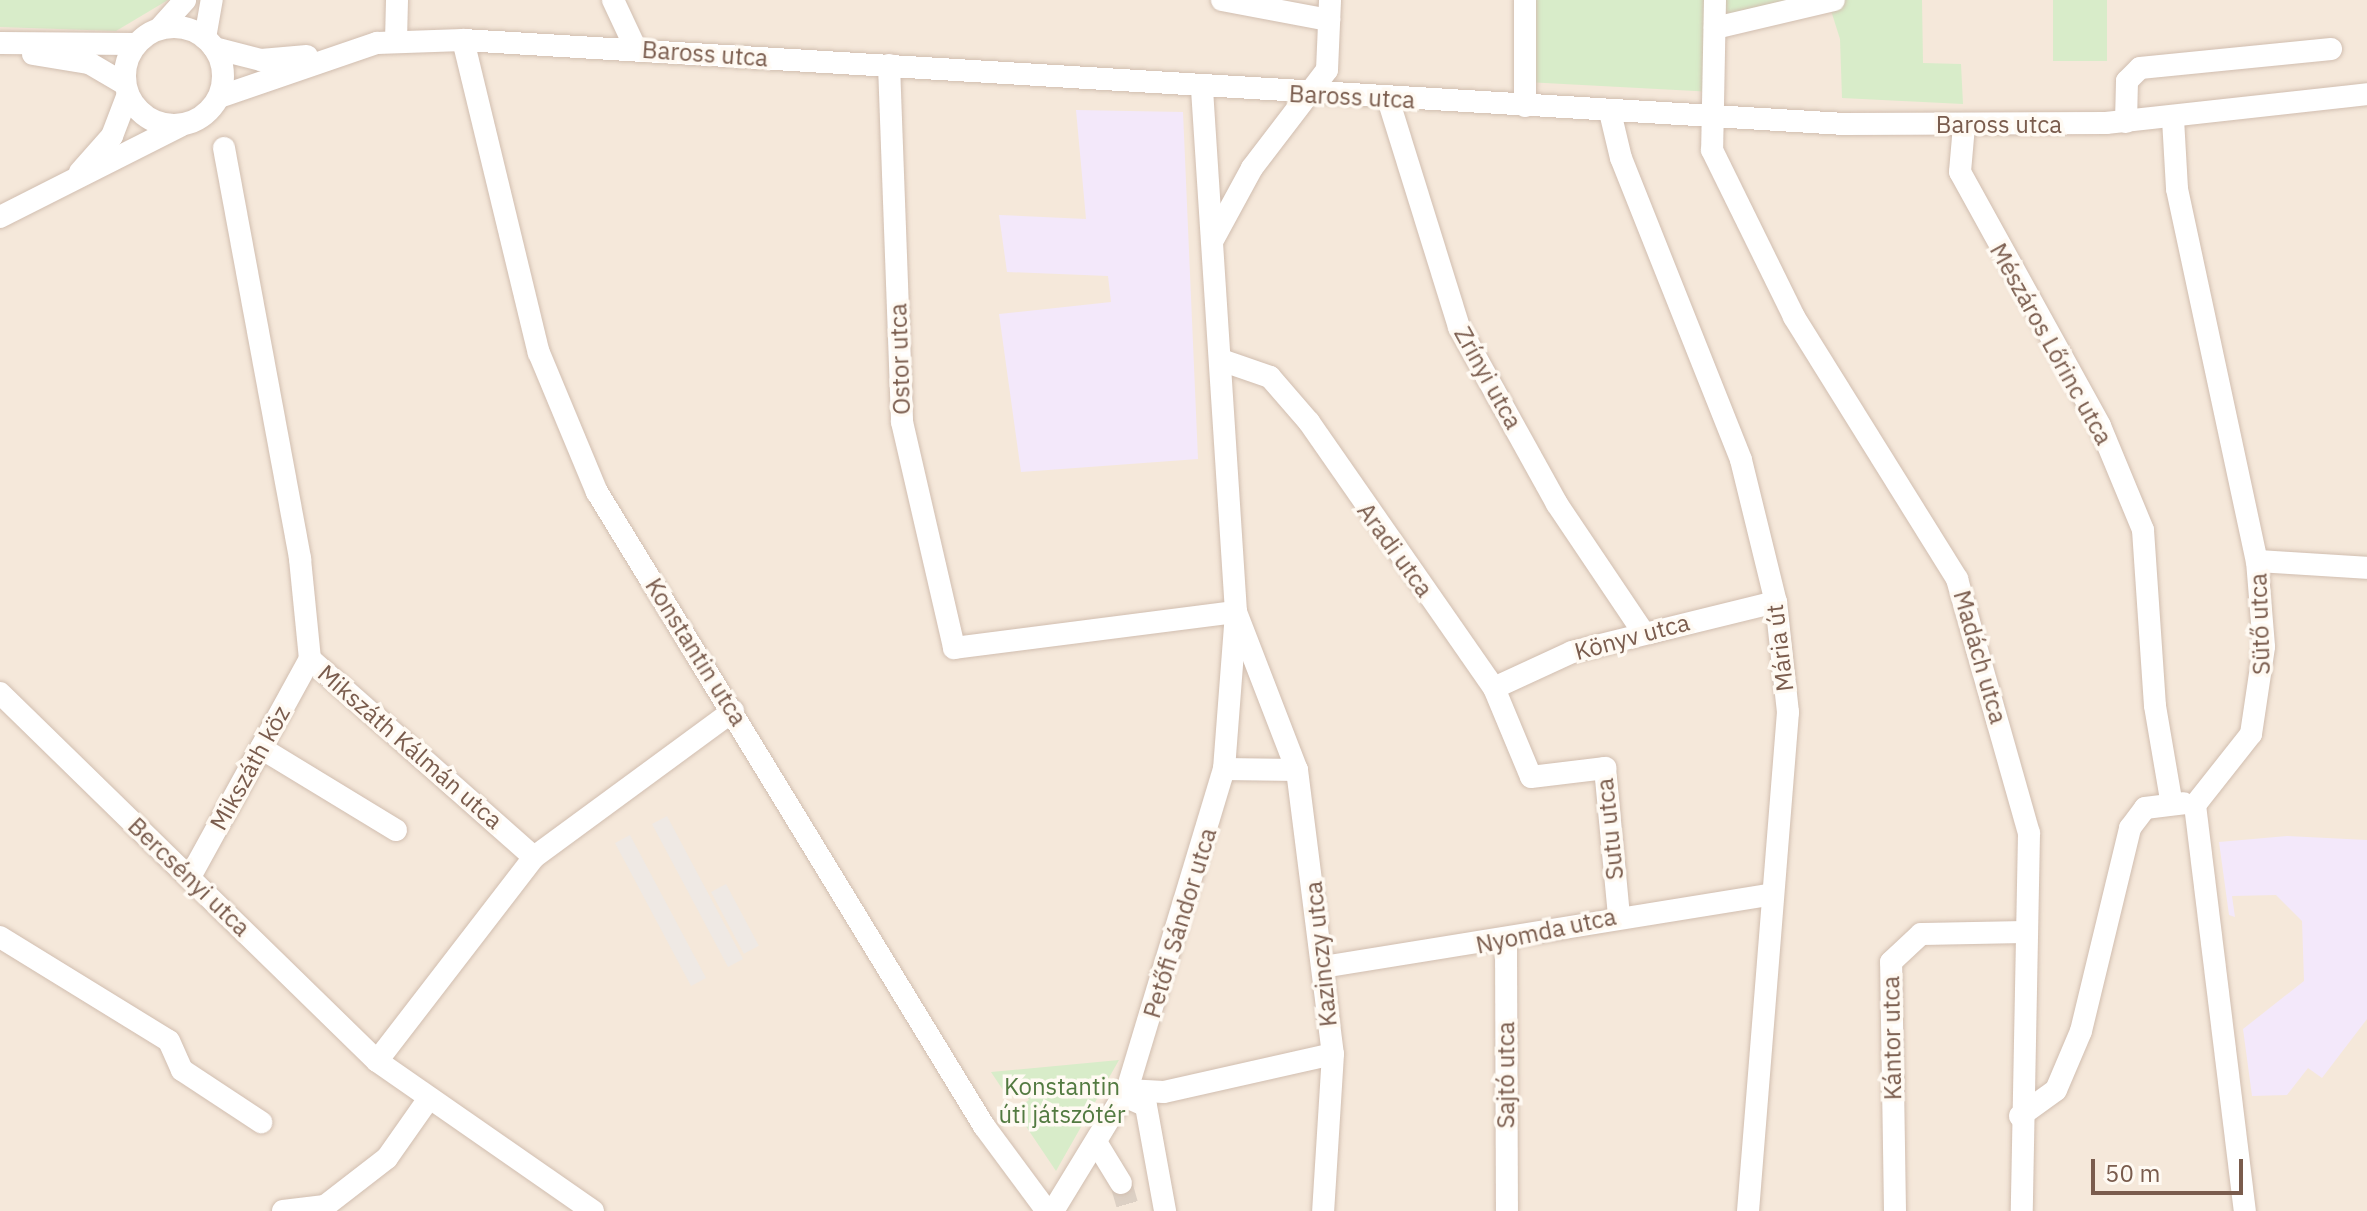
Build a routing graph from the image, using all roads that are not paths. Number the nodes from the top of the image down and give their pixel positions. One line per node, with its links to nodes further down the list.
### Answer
1 (185, 0): 11 (street)
2 (212, 0): 15 (street)
3 (397, 0): 13 (street)
4 (613, 0): 17 (street)
5 (1222, 0): 9 (street)
6 (1525, 0): 28 (street)
7 (1715, 0): 10 (street, Madách utca)
8 (1834, 0): 10 (street)
9 (1330, 10): 25 (street, Petőfi Sándor utca)
10 (1715, 28): 30 (street, Madách utca)
11 (159, 29): 15 (street); 16 (street)
12 (463, 40): 13 (street, Baross utca); 17 (street, Baross utca); 48 (street, Konstantin utca)
13 (396, 41): 20 (street, Baross utca)
14 (0, 43): 16 (street)
15 (210, 43): 20 (street, Baross utca); 26 (street)
16 (136, 44): 22 (street)
17 (636, 49): 21 (street, Baross utca)
18 (2331, 49): 32 (street)
19 (0, 53): 22 (street)
20 (337, 53): 26 (street, Baross utca)
21 (889, 65): 23 (street, Baross utca); 43 (street, Ostor utca)
22 (126, 89): 33 (street); 36 (street)
23 (1202, 89): 25 (street, Baross utca); 38 (street, Petőfi Sándor utca)
24 (2367, 94): 31 (street, Baross utca)
25 (1305, 96): 27 (street, Baross utca); 38 (street, Petőfi Sándor utca)
26 (219, 97): 33 (street)
27 (1388, 99): 28 (street, Baross utca); 44 (street, Zrínyi utca)
28 (1525, 106): 29 (street, Baross utca)
29 (1610, 112): 30 (street, Baross utca); 42 (street, Mária út)
30 (1712, 117): 34 (street, Baross utca); 60 (street, Madách utca)
31 (2173, 119): 32 (street, Baross utca); 40 (street, Sütő utca)
32 (2126, 122): 34 (street, Baross utca)
33 (181, 125): 36 (street)
34 (1964, 126): 53 (street, Mészáros Lőrinc utca)
35 (224, 148): 45 (street, Mikszáth Kálmán utca)
36 (71, 181): 37 (street)
37 (0, 217)
38 (1212, 243): 39 (street, Petőfi Sándor utca)
39 (1221, 360): 43 (street, Petőfi Sándor utca); 46 (street, Aradi utca)
40 (2257, 561): 41 (street); 54 (street, Sütő utca)
41 (2367, 568)
42 (1776, 602): 44 (street, Könyv utca); 58 (street, Mária út)
43 (1236, 612): 50 (street, Petőfi Sándor utca); 51 (street, Petőfi Sándor utca)
44 (1643, 632): 46 (street, Könyv utca)
45 (310, 659): 49 (street, Mikszáth köz); 56 (street, Mikszáth Kálmán utca)
46 (1494, 688): 52 (street, Aradi utca)
47 (0, 693): 57 (street, Bercsényi utca)
48 (733, 711): 56 (street); 74 (street, Konstantin utca)
49 (261, 748): 55 (street); 57 (street, Mikszáth köz)
50 (1224, 769): 51 (street); 66 (street, Petőfi Sándor utca)
51 (1297, 770): 63 (street, Kazinczy utca)
52 (1531, 777): 59 (street, Sutu utca)
53 (2171, 800): 54 (street); 68 (street)
54 (2195, 805): 82 (street)
55 (396, 830)
56 (534, 857): 65 (street)
57 (190, 877): 65 (street, Bercsényi utca)
58 (1770, 895): 59 (street, Nyomda utca); 79 (street, Mária út)
59 (1619, 915): 62 (street, Nyomda utca)
60 (2026, 932): 68 (street, Madách utca); 80 (street, Kántor utca)
61 (0, 937): 69 (street)
62 (1506, 940): 63 (street, Nyomda utca); 78 (street, Sajtó utca)
63 (1323, 967): 64 (street, Kazinczy utca)
64 (1333, 1054): 66 (street); 77 (street, Kazinczy utca)
65 (377, 1061): 67 (street, Bercsényi utca)
66 (1126, 1093): 70 (street, Petőfi Sándor utca); 76 (street)
67 (427, 1101): 72 (street); 73 (street, Bercsényi utca)
68 (2020, 1116): 81 (street, Madách utca)
69 (261, 1122)
70 (1096, 1142): 71 (street); 75 (street, Petőfi Sándor utca)
71 (1121, 1183)
72 (283, 1211)
73 (593, 1211)
74 (1047, 1211)
75 (1053, 1211)
76 (1165, 1211)
77 (1323, 1211)
78 (1507, 1211)
79 (1748, 1211)
80 (1895, 1211)
81 (2022, 1211)
82 (2245, 1211)

